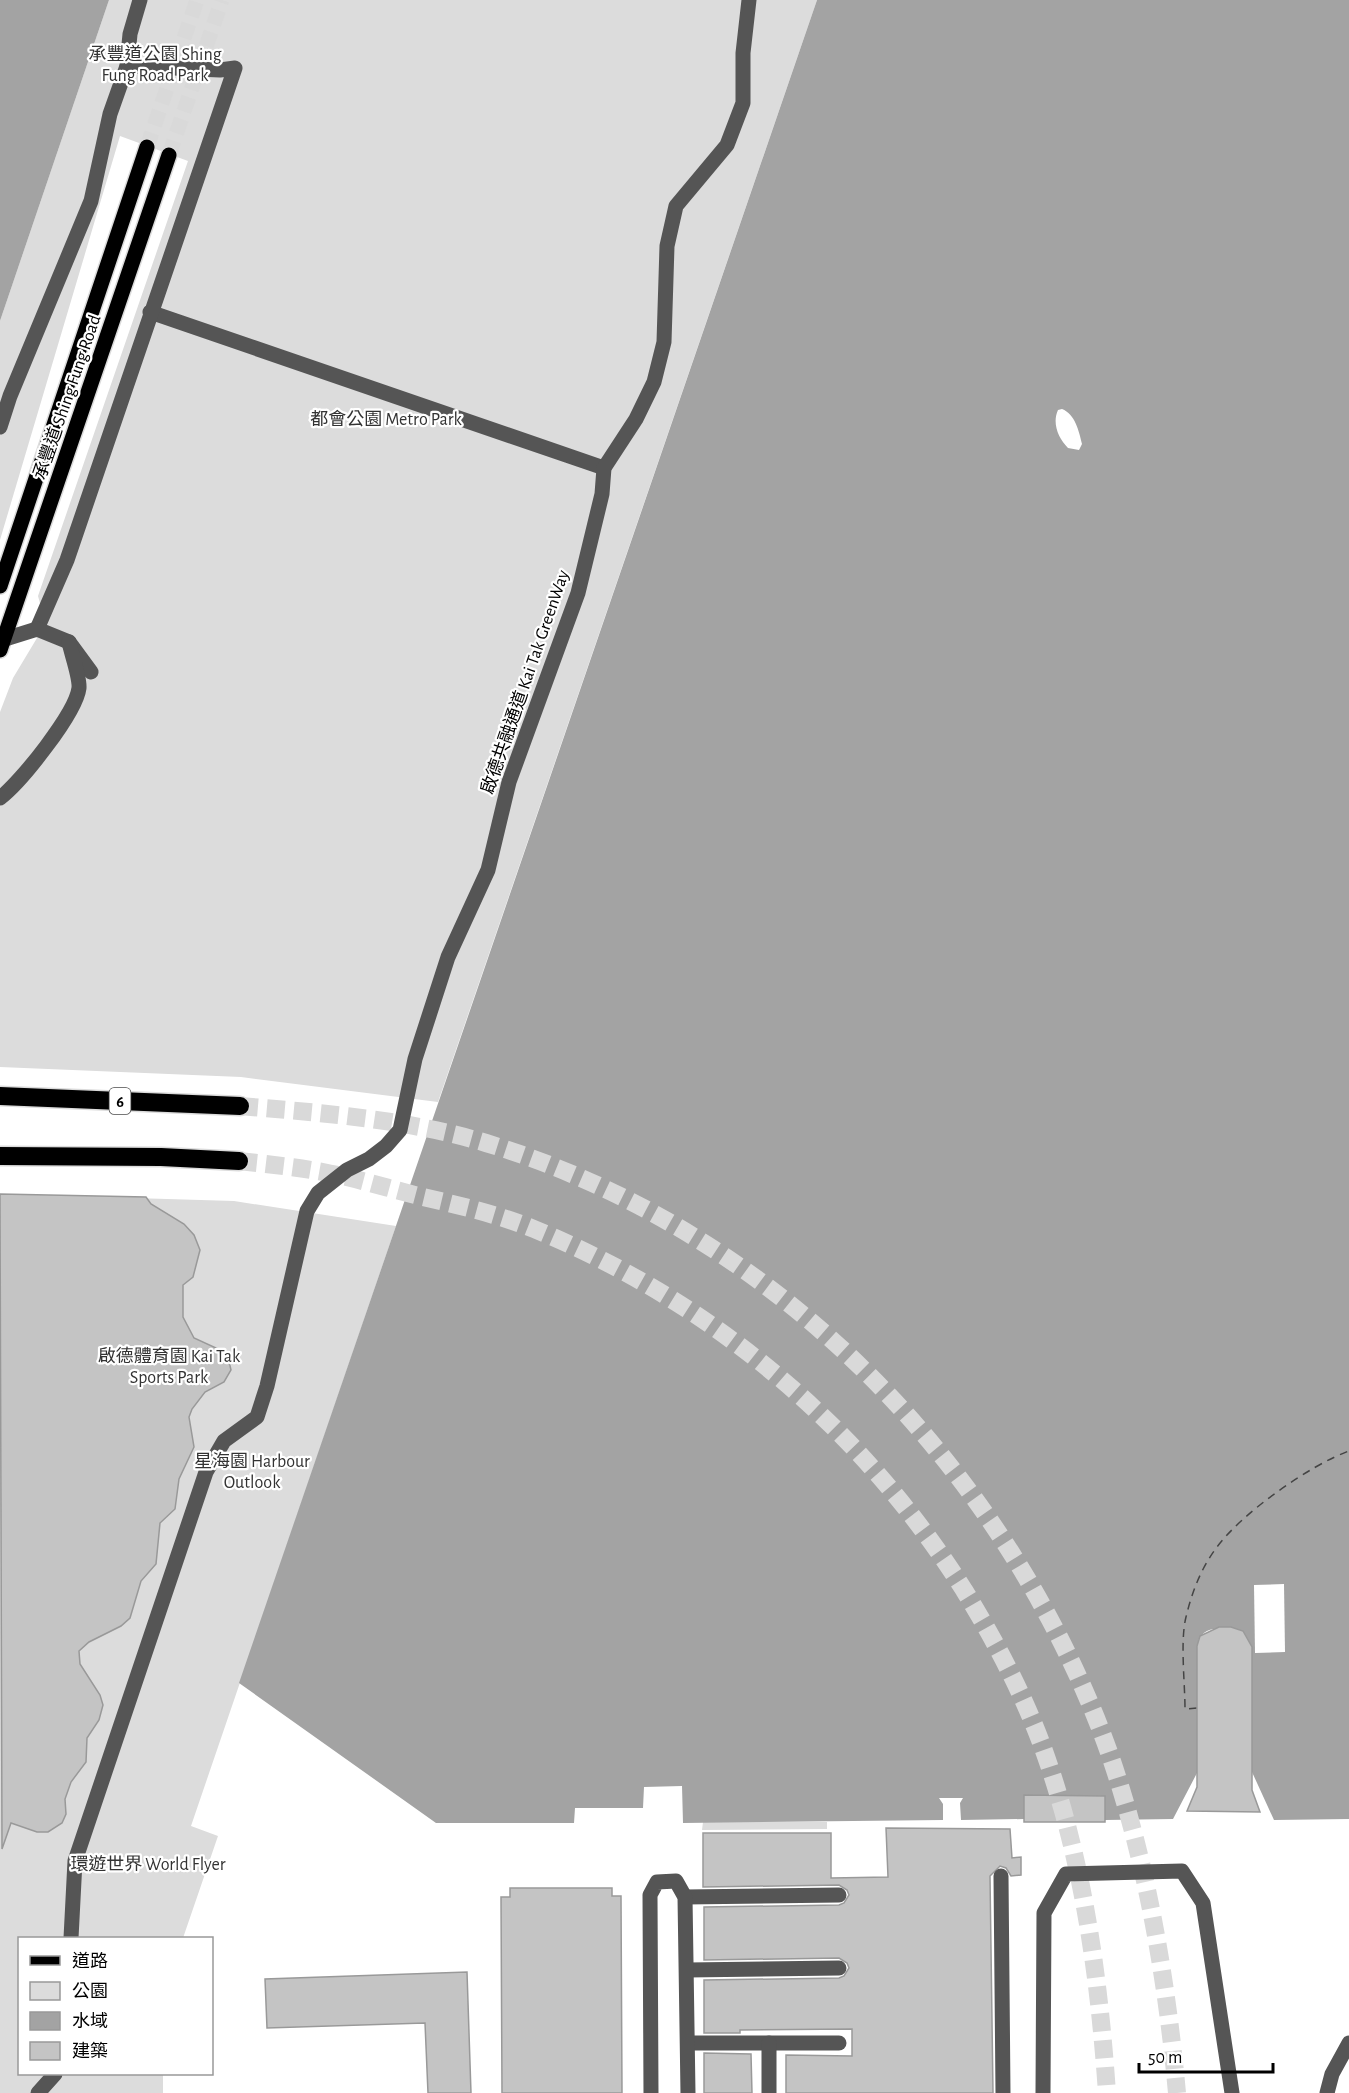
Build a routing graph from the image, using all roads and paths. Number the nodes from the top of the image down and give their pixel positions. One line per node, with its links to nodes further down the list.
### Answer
1 (140, 0): 3 (street)
2 (748, 0): 8 (street, 啟德共融通道 Kai Tak GreenWay)
3 (127, 66): 6 (street); 7 (street)
4 (147, 147): 9 (main road, 承豐道 Shing Fung Road)
5 (169, 155): 12 (main road, 承豐道 Shing Fung Road)
6 (150, 312): 8 (street); 10 (street)
7 (0, 427)
8 (604, 468): 22 (street, 啟德共融通道 Kai Tak GreenWay)
9 (0, 586)
10 (37, 628): 11 (street); 12 (street)
11 (69, 642): 13 (street); 14 (street)
12 (2, 645)
13 (91, 672)
14 (0, 798)
15 (0, 1096): 16 (highway, 6)
16 (240, 1106)
17 (0, 1156): 18 (highway)
18 (239, 1161)
19 (1001, 1876): 34 (street)
20 (839, 1895): 21 (street)
21 (685, 1897): 24 (street); 31 (street)
22 (71, 1937)
23 (839, 1968): 24 (street)
24 (687, 1970): 25 (street)
25 (688, 2043): 26 (street); 32 (street)
26 (769, 2043): 27 (street); 33 (street)
27 (839, 2043)
28 (1349, 2043): 37 (street)
29 (52, 2075): 30 (street)
30 (38, 2093)
31 (651, 2093)
32 (688, 2093)
33 (769, 2093)
34 (1003, 2093)
35 (1043, 2093): 36 (street)
36 (1232, 2093)
37 (1327, 2093)

